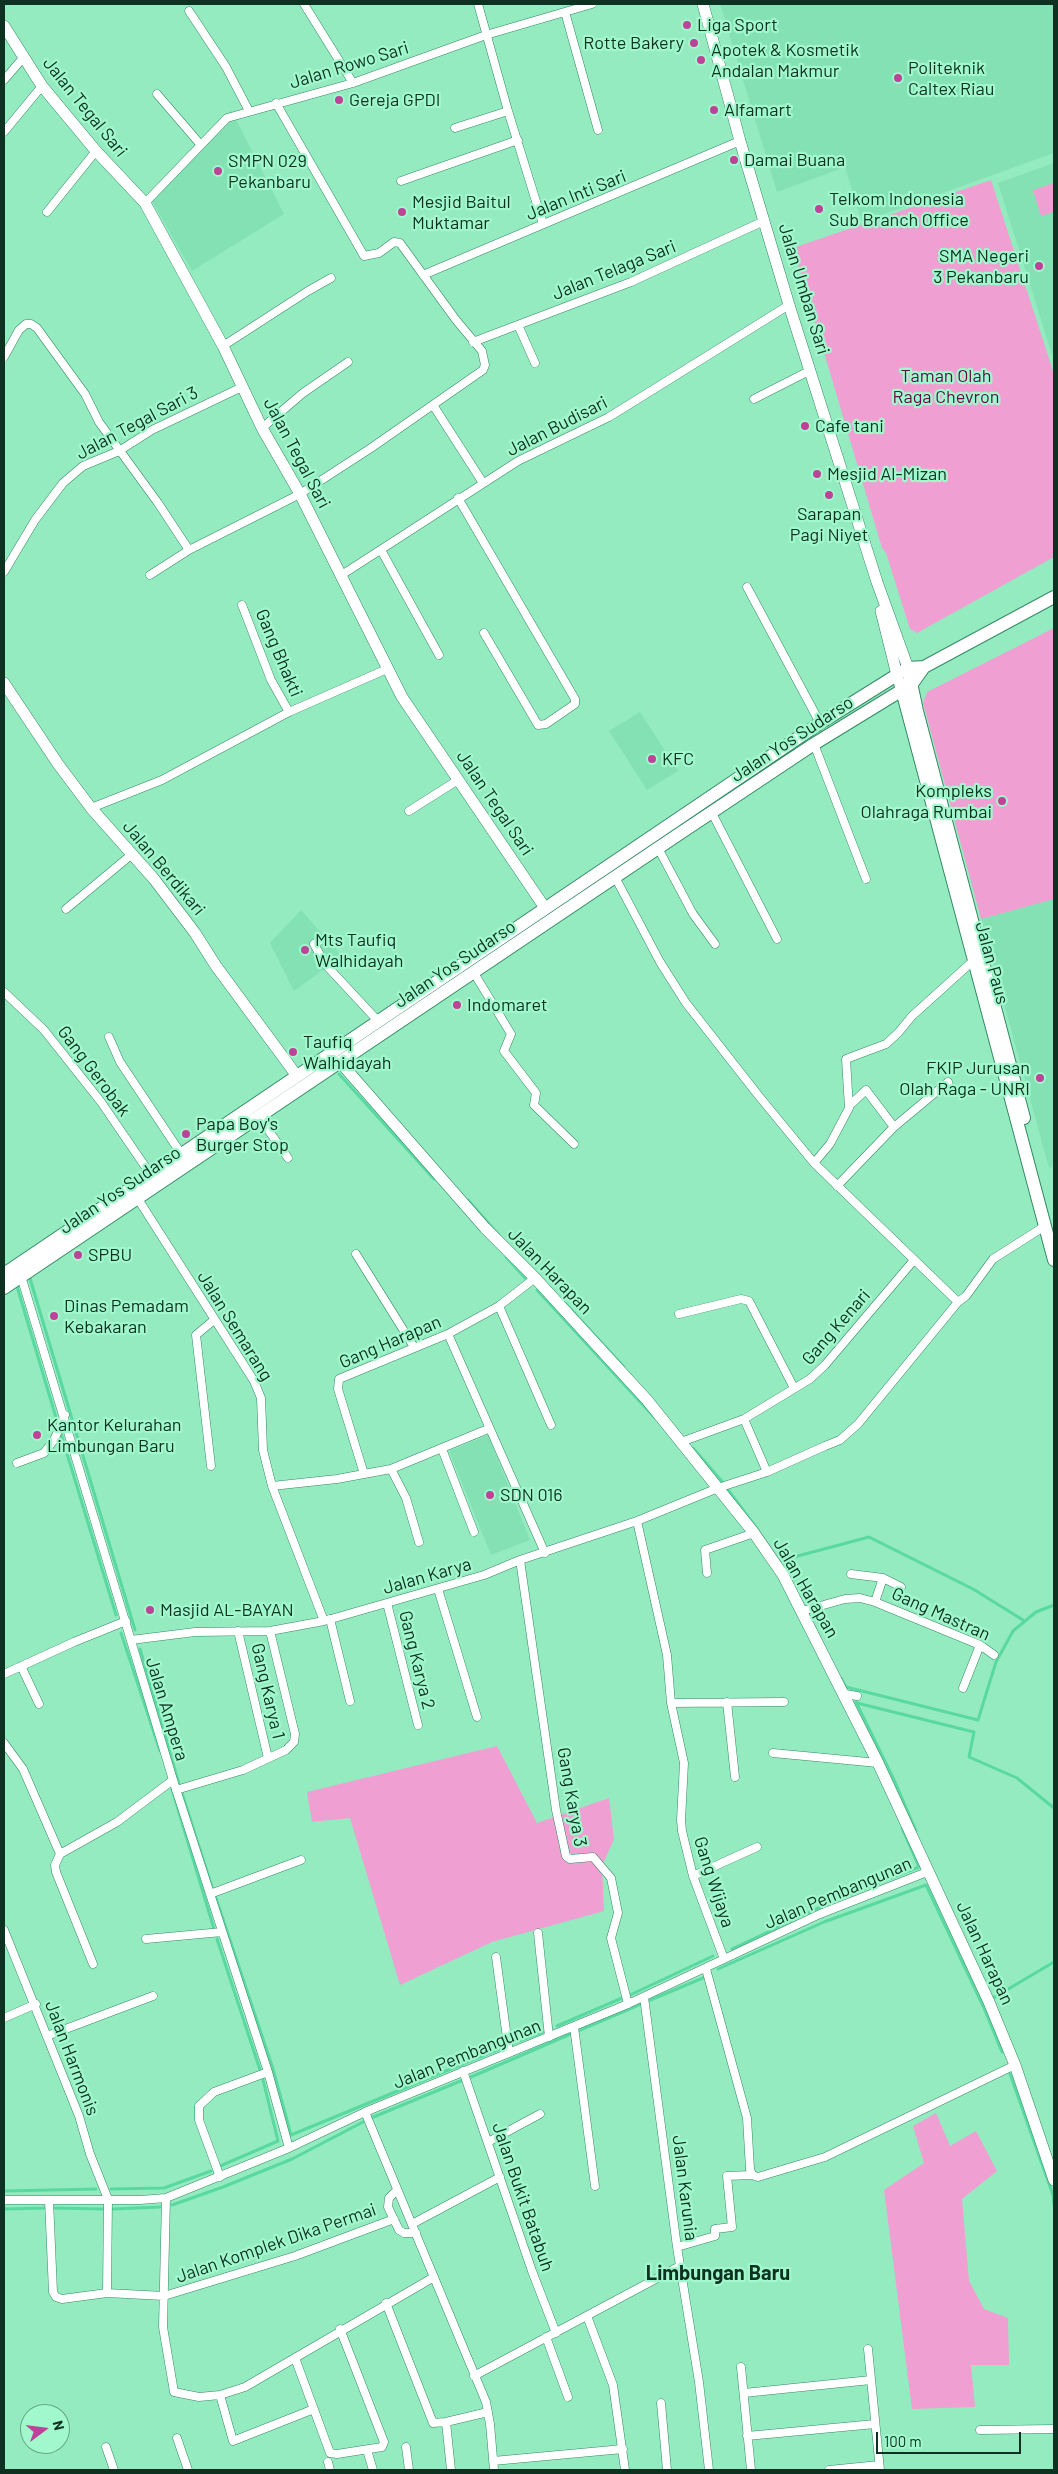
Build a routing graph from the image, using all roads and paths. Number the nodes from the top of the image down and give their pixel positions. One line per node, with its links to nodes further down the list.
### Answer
1 (304, 4): 11 (street)
2 (478, 4): 8 (street)
3 (592, 4): 6 (street, Jalan Rowo Sari)
4 (703, 4): 21 (street, Jalan Umban Sari)
5 (189, 11): 15 (street)
6 (565, 12): 8 (street, Jalan Rowo Sari); 18 (street)
7 (4, 26): 9 (street, Jalan Tegal Sari)
8 (486, 35): 11 (street, Jalan Rowo Sari); 16 (street)
9 (24, 58): 10 (street); 12 (street, Jalan Tegal Sari)
10 (4, 80)
11 (353, 83): 14 (street, Jalan Rowo Sari)
12 (42, 86): 19 (street); 23 (street, Jalan Tegal Sari)
13 (157, 94): 22 (street)
14 (276, 103): 15 (street, Jalan Rowo Sari); 29 (street)
15 (249, 111): 22 (street, Jalan Rowo Sari)
16 (508, 111): 17 (street); 20 (street)
17 (455, 128)
18 (598, 130)
19 (4, 132)
20 (518, 140): 24 (street); 28 (street)
21 (740, 141): 27 (street, Jalan Umban Sari); 28 (street, Jalan Inti Sari)
22 (200, 144): 25 (street, Jalan Rowo Sari)
23 (96, 151): 25 (street, Jalan Tegal Sari); 26 (street)
24 (401, 181)
25 (145, 203): 34 (street, Jalan Tegal Sari)
26 (47, 212)
27 (764, 221): 31 (street, Jalan Umban Sari); 32 (street, Jalan Telaga Sari)
28 (544, 224): 29 (street, Jalan Inti Sari)
29 (423, 275): 33 (street)
30 (331, 278): 34 (street)
31 (789, 305): 38 (street, Jalan Umban Sari); 44 (street, Jalan Budisari)
32 (518, 325): 33 (street, Jalan Telaga Sari); 37 (street)
33 (473, 342): 41 (street)
34 (223, 346): 39 (street, Jalan Tegal Sari)
35 (4, 357): 43 (street)
36 (348, 362): 42 (street)
37 (535, 363)
38 (811, 370): 40 (street); 59 (street, Jalan Umban Sari)
39 (242, 387): 42 (street, Jalan Tegal Sari); 43 (street, Jalan Tegal Sari 3)
40 (754, 399)
41 (433, 404): 44 (street); 45 (street)
42 (262, 428): 45 (street, Jalan Tegal Sari)
43 (119, 451): 47 (street); 49 (street, Jalan Tegal Sari 3)
44 (483, 483): 46 (street, Jalan Budisari)
45 (300, 494): 47 (street); 51 (street, Jalan Tegal Sari)
46 (458, 498): 48 (street, Jalan Budisari); 55 (street)
47 (189, 550): 50 (street)
48 (380, 550): 51 (street, Jalan Budisari); 56 (street)
49 (4, 572)
50 (150, 575)
51 (340, 576): 58 (street, Jalan Tegal Sari)
52 (747, 587): 63 (street)
53 (1054, 597): 57 (main road, Jalan Yos Sudarso)
54 (242, 605): 62 (street, Gang Bhakti)
55 (484, 633)
56 (439, 654)
57 (924, 667): 59 (main road, Jalan Yos Sudarso); 61 (main road, Jalan Yos Sudarso)
58 (387, 669): 62 (street); 65 (street, Jalan Tegal Sari)
59 (902, 672): 61 (main road, Jalan Paus); 63 (main road, Jalan Yos Sudarso)
60 (4, 683): 66 (street, Jalan Berdikari)
61 (907, 687): 64 (main road, Jalan Yos Sudarso); 79 (main road, Jalan Paus); 99 (main road, Jalan Paus)
62 (289, 712): 66 (street)
63 (820, 724): 69 (main road, Jalan Yos Sudarso)
64 (814, 744): 68 (main road, Jalan Yos Sudarso); 73 (street)
65 (458, 780): 67 (street); 74 (street, Jalan Tegal Sari)
66 (91, 808): 71 (street, Jalan Berdikari)
67 (409, 811)
68 (712, 813): 69 (main road, Jalan Yos Sudarso); 77 (street)
69 (670, 833): 70 (main road, Jalan Yos Sudarso); 74 (main road, Jalan Yos Sudarso)
70 (658, 848): 72 (main road, Jalan Yos Sudarso); 78 (street)
71 (131, 855): 75 (street); 85 (street, Jalan Berdikari)
72 (614, 877): 80 (main road, Jalan Yos Sudarso); 95 (street)
73 (866, 878)
74 (545, 908): 82 (main road, Jalan Yos Sudarso)
75 (66, 909)
76 (324, 938): 82 (street)
77 (777, 939)
78 (715, 944)
79 (973, 961): 87 (street); 99 (main road, Jalan Paus)
80 (474, 973): 84 (main road, Jalan Yos Sudarso); 92 (street)
81 (4, 992): 96 (street, Gang Gerobak)
82 (379, 1022): 85 (main road, Jalan Yos Sudarso)
83 (109, 1037): 93 (street)
84 (340, 1062): 88 (main road, Jalan Yos Sudarso); 105 (street, Jalan Harapan)
85 (297, 1076): 89 (main road, Jalan Yos Sudarso)
86 (948, 1082): 90 (street)
87 (850, 1105): 90 (street); 95 (street)
88 (259, 1116): 91 (main road, Jalan Yos Sudarso); 94 (street)
89 (229, 1122): 91 (main road); 93 (main road, Jalan Yos Sudarso)
90 (894, 1127): 97 (street)
91 (236, 1134): 98 (main road, Jalan Yos Sudarso)
92 (574, 1144)
93 (182, 1155): 96 (main road, Jalan Yos Sudarso)
94 (288, 1158)
95 (814, 1163): 97 (street)
96 (151, 1175): 103 (main road, Jalan Yos Sudarso)
97 (838, 1186): 101 (street)
98 (138, 1199): 104 (main road, Jalan Yos Sudarso); 110 (street, Jalan Semarang)
99 (1050, 1230): 102 (main road, Jalan Paus); 107 (street, Jalan Karya)
100 (356, 1254): 112 (street)
101 (914, 1260): 107 (street); 113 (street, Gang Kenari)
102 (1054, 1260)
103 (5, 1271)
104 (21, 1276): 106 (main road, Jalan Yos Sudarso); 114 (street, Jalan Ampera)
105 (534, 1279): 108 (street, Gang Harapan); 118 (street, Jalan Harapan)
106 (4, 1288)
107 (958, 1302): 123 (street, Jalan Karya)
108 (499, 1306): 111 (street, Gang Harapan); 116 (street)
109 (680, 1314): 113 (street)
110 (214, 1320): 121 (street); 125 (street, Jalan Semarang)
111 (448, 1334): 112 (street, Gang Harapan); 117 (street)
112 (414, 1347): 124 (street, Gang Harapan)
113 (794, 1388): 115 (street, Gang Kenari)
114 (64, 1415): 120 (street); 142 (street, Jalan Ampera)
115 (744, 1419): 118 (street, Gang Kenari); 123 (street)
116 (551, 1425)
117 (488, 1429): 119 (street); 131 (street)
118 (685, 1440): 126 (street, Jalan Harapan)
119 (442, 1449): 122 (street); 128 (street)
120 (17, 1463)
121 (211, 1466)
122 (390, 1469): 124 (street); 130 (street)
123 (767, 1472): 126 (street, Jalan Karya)
124 (364, 1474): 125 (street)
125 (272, 1486): 141 (street, Jalan Semarang)
126 (720, 1488): 127 (street, Jalan Karya); 129 (street, Jalan Harapan)
127 (637, 1521): 131 (street, Jalan Karya); 154 (street, Gang Wijaya)
128 (474, 1532)
129 (754, 1533): 133 (street); 140 (street, Jalan Harapan)
130 (419, 1542)
131 (545, 1553): 132 (street, Jalan Karya)
132 (520, 1560): 137 (street, Jalan Karya); 182 (street, Gang Karya 3)
133 (707, 1573)
134 (851, 1574): 135 (street, Gang Mastran)
135 (883, 1578): 136 (street, Gang Mastran); 139 (street, Gang Mastran)
136 (902, 1587)
137 (438, 1589): 138 (street, Jalan Karya); 156 (street)
138 (387, 1602): 141 (street, Jalan Karya); 157 (street, Gang Karya 2)
139 (875, 1602): 140 (street, Gang Mastran); 146 (street, Gang Mastran)
140 (802, 1611): 161 (street, Jalan Harapan)
141 (327, 1620): 144 (street, Jalan Karya); 151 (street, Jalan Semarang)
142 (126, 1622): 145 (street, Jalan Ampera); 148 (street)
143 (238, 1631): 144 (street, Jalan Karya); 145 (street, Jalan Karya); 160 (street, Gang Karya 1)
144 (270, 1631): 160 (street, Gang Karya 1)
145 (131, 1640): 163 (street, Jalan Ampera)
146 (980, 1645): 147 (street, Gang Mastran); 150 (street)
147 (994, 1655)
148 (21, 1666): 149 (street); 155 (street)
149 (4, 1674)
150 (963, 1688)
151 (350, 1701)
152 (727, 1702): 153 (street); 154 (street); 162 (street)
153 (784, 1702)
154 (670, 1703): 169 (street, Gang Wijaya)
155 (39, 1704)
156 (477, 1717)
157 (418, 1725)
158 (4, 1743): 166 (street)
159 (773, 1753): 161 (street)
160 (268, 1758): 164 (street)
161 (878, 1763): 168 (street, Jalan Harapan)
162 (735, 1777)
163 (173, 1780): 164 (street, Jalan Ampera); 166 (street)
164 (176, 1790): 170 (street, Jalan Ampera)
165 (757, 1847): 169 (street)
166 (60, 1854): 177 (street)
167 (300, 1860): 170 (street)
168 (927, 1872): 175 (street, Jalan Pembangunan); 188 (street, Jalan Harapan)
169 (694, 1876): 175 (street, Gang Wijaya)
170 (210, 1894): 172 (street, Jalan Ampera)
171 (4, 1930): 181 (street, Jalan Harmonis)
172 (222, 1932): 174 (street); 190 (street, Jalan Ampera)
173 (538, 1933): 186 (street)
174 (146, 1939)
175 (724, 1956): 178 (street, Jalan Pembangunan)
176 (496, 1957): 187 (street)
177 (93, 1964)
178 (706, 1970): 180 (street, Jalan Pembangunan); 196 (street)
179 (153, 1996): 185 (street)
180 (644, 1998): 182 (street, Jalan Pembangunan); 209 (street, Jalan Karunia)
181 (36, 2004): 183 (street); 185 (street, Jalan Harmonis)
182 (628, 2004): 184 (street, Jalan Pembangunan)
183 (4, 2018)
184 (575, 2030): 186 (street, Jalan Pembangunan); 200 (street)
185 (47, 2036): 203 (street, Jalan Harmonis)
186 (549, 2037): 187 (street, Jalan Pembangunan)
187 (509, 2053): 189 (street, Jalan Pembangunan)
188 (1014, 2066): 195 (street, Jalan Harapan); 196 (street)
189 (463, 2071): 191 (street, Jalan Pembangunan); 193 (street, Jalan Bukit Batabuh)
190 (268, 2072): 194 (street, Jalan Ampera); 197 (street)
191 (365, 2112): 194 (street, Jalan Pembangunan); 201 (street)
192 (540, 2114): 193 (street)
193 (488, 2142): 198 (street, Jalan Bukit Batabuh)
194 (289, 2148): 197 (street, Jalan Pembangunan)
195 (1052, 2165): 199 (street, Jalan Harapan)
196 (752, 2175): 209 (street)
197 (220, 2177): 202 (street, Jalan Pembangunan)
198 (500, 2177): 207 (street); 217 (street, Jalan Bukit Batabuh)
199 (1054, 2180)
200 (595, 2186)
201 (397, 2190): 206 (street); 207 (street)
202 (166, 2198): 203 (street, Jalan Pembangunan); 213 (street)
203 (108, 2199): 205 (street, Jalan Pembangunan); 212 (street)
204 (4, 2200): 205 (street, Jalan Pembangunan)
205 (49, 2200): 212 (street, Jalan Komplek Dika Permai)
206 (394, 2219): 208 (street); 213 (street, Jalan Komplek Dika Permai)
207 (412, 2224): 208 (street)
208 (416, 2233): 211 (street)
209 (677, 2247): 210 (street, Jalan Karunia)
210 (680, 2266): 215 (street); 250 (street, Jalan Karunia)
211 (434, 2276): 214 (street); 222 (street)
212 (107, 2293): 213 (street, Jalan Komplek Dika Permai)
213 (164, 2296): 225 (street)
214 (386, 2303): 216 (street); 230 (street)
215 (587, 2316): 217 (street); 238 (street)
216 (340, 2329): 220 (street); 239 (street)
217 (556, 2333): 218 (street)
218 (546, 2337): 222 (street); 226 (street)
219 (868, 2349): 223 (street)
220 (295, 2358): 225 (street); 228 (street)
221 (741, 2367): 224 (street)
222 (474, 2376): 229 (street)
223 (871, 2380): 224 (street); 231 (street)
224 (744, 2393): 234 (street)
225 (220, 2395): 228 (street)
226 (568, 2397)
227 (661, 2403): 249 (street)
228 (314, 2409): 239 (street)
229 (488, 2412): 230 (street); 240 (street)
230 (446, 2422): 246 (street)
231 (875, 2424): 234 (street); 241 (street)
232 (1054, 2429): 233 (street)
233 (980, 2430)
234 (747, 2436): 251 (street)
235 (177, 2438): 243 (street)
236 (106, 2447): 242 (street)
237 (406, 2447): 245 (street)
238 (623, 2449): 240 (street); 248 (street)
239 (368, 2450): 244 (street)
240 (493, 2461): 247 (street)
241 (880, 2467): 252 (street)
242 (114, 2470)
243 (188, 2470)
244 (373, 2470)
245 (409, 2470)
246 (451, 2470)
247 (494, 2470)
248 (625, 2470)
249 (667, 2470)
250 (709, 2470)
251 (751, 2470)
252 (828, 2470)

